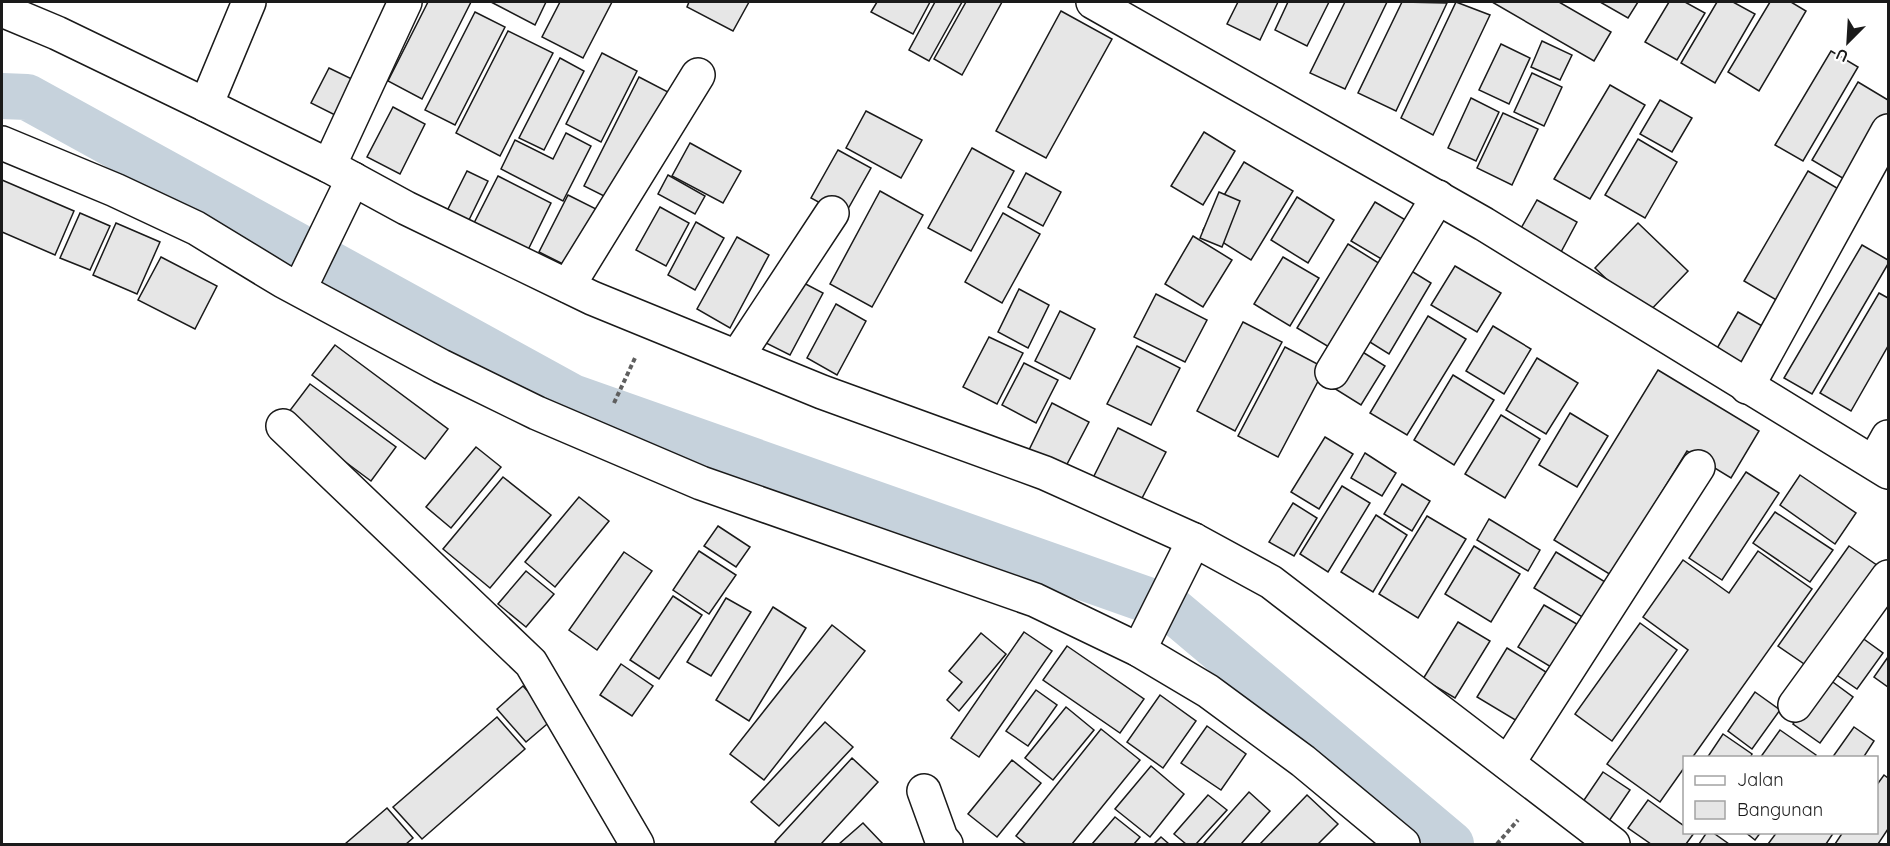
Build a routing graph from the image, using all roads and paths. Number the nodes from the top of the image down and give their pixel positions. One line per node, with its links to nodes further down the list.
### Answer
1 (249, 2): 6 (street)
2 (405, 2): 9 (street)
3 (1093, 2): 10 (street)
4 (2, 10): 6 (street)
5 (698, 75): 13 (street)
6 (206, 105): 9 (street)
7 (1888, 131): 17 (street)
8 (2, 143): 12 (street)
9 (341, 183): 12 (street); 13 (street)
10 (1438, 197): 16 (street); 17 (street)
11 (832, 213): 15 (street)
12 (304, 280): 24 (street)
13 (568, 286): 15 (street)
14 (639, 348): 18 (path)
15 (737, 357): 22 (street)
16 (1332, 372)
17 (1747, 387): 20 (street)
18 (609, 413)
19 (282, 426): 29 (street)
20 (1884, 457)
21 (1698, 467): 26 (street)
22 (1188, 553): 24 (street); 26 (street)
23 (1888, 578): 25 (street)
24 (1142, 646): 31 (street)
25 (1795, 705)
26 (1508, 763): 33 (street)
27 (924, 791): 30 (street)
28 (1520, 819): 32 (path)
29 (637, 844)
30 (946, 844)
31 (1403, 844)
32 (1497, 844)
33 (1613, 844)

